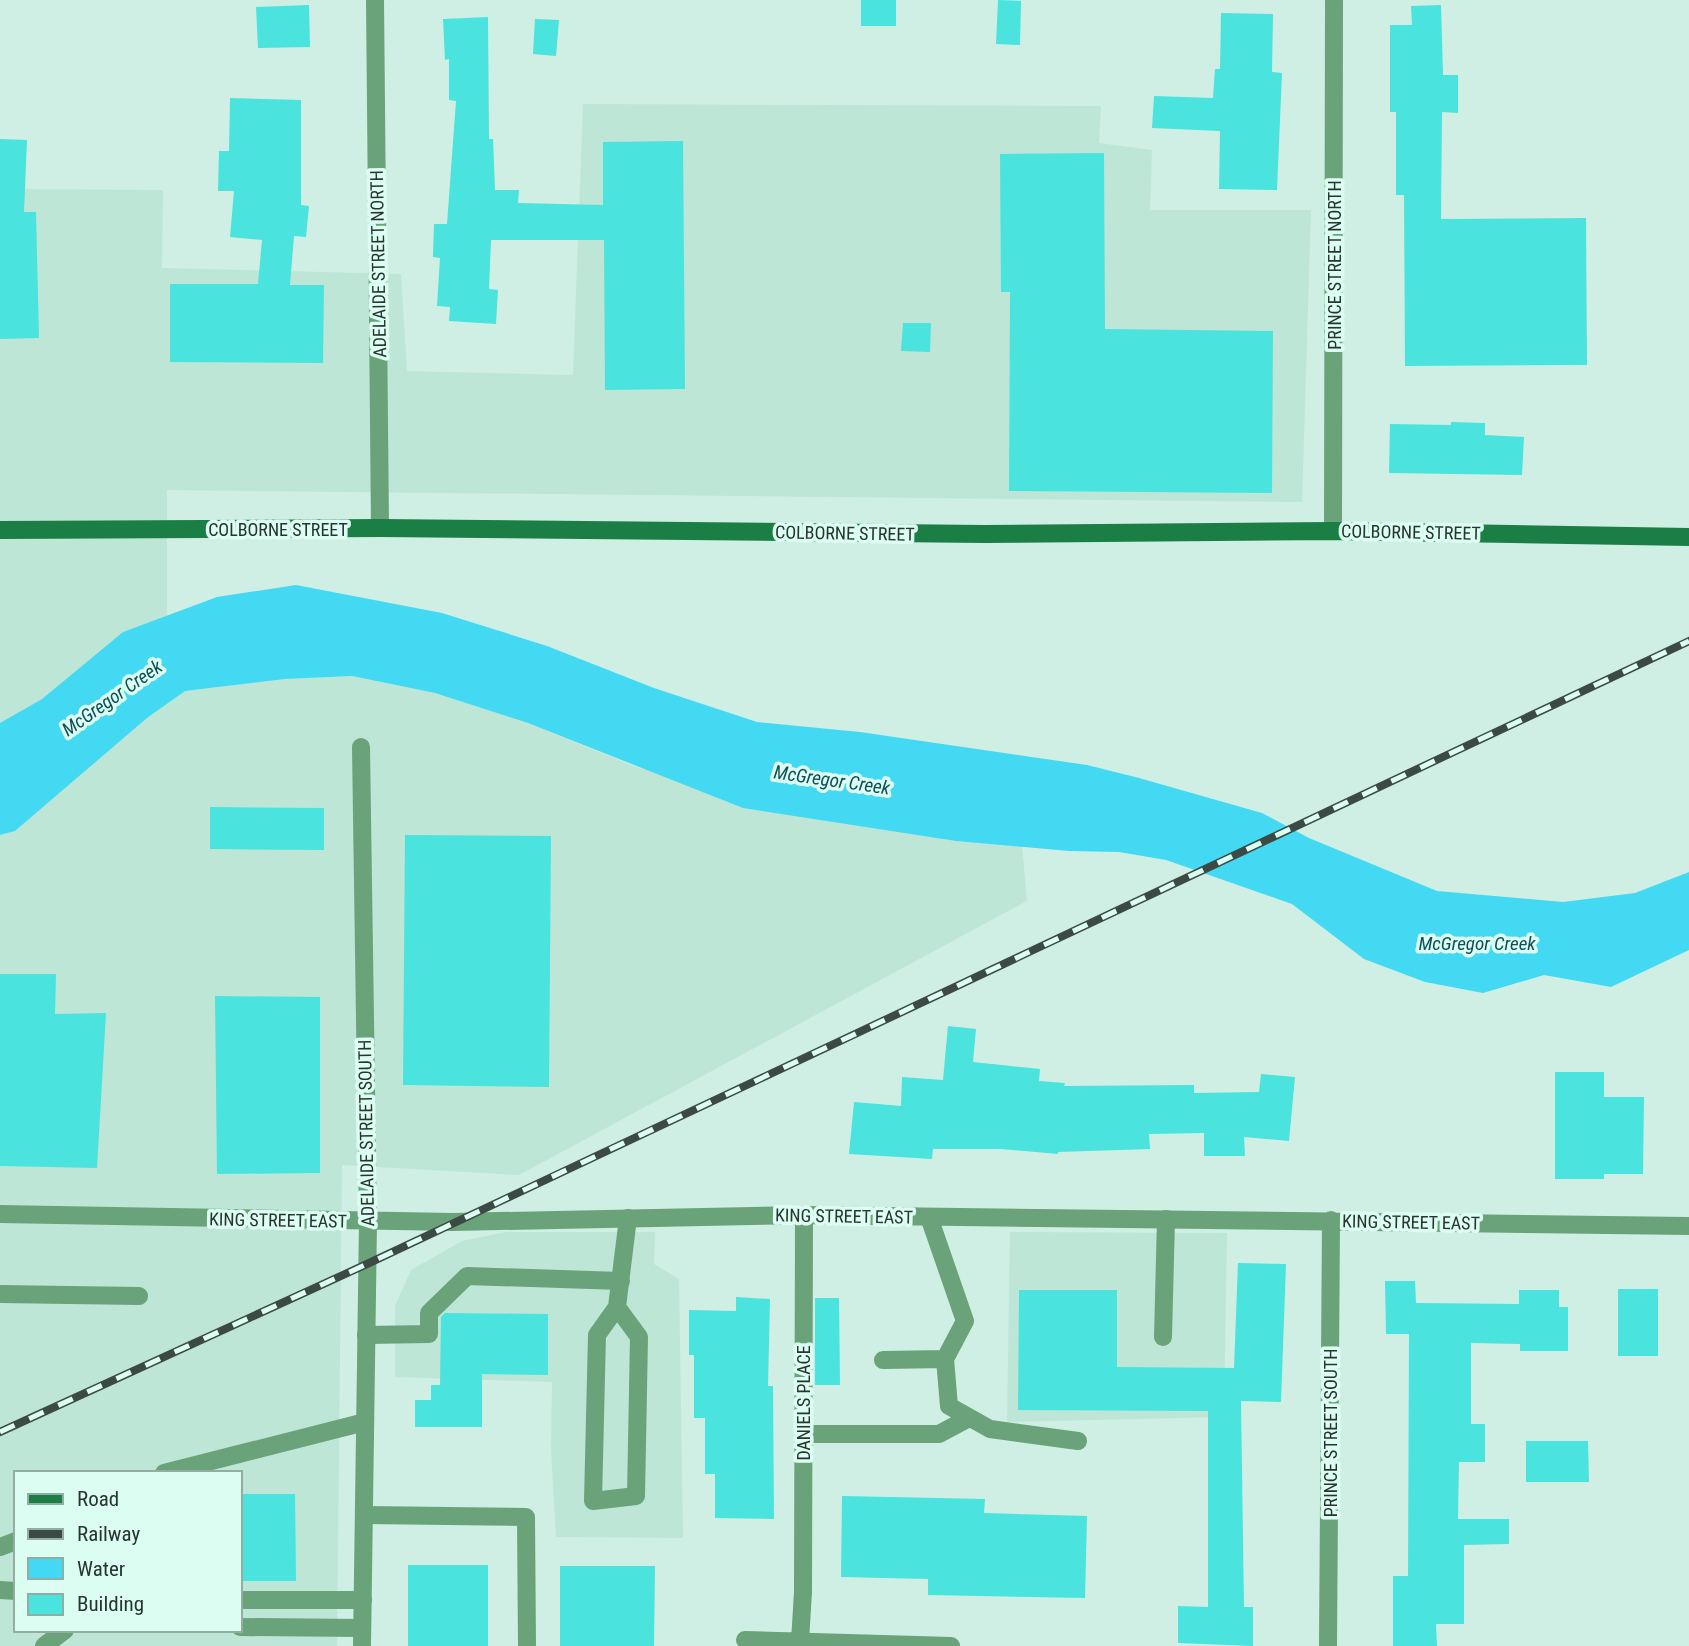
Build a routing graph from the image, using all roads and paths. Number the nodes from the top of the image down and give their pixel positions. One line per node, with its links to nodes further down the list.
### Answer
1 (375, 0): 3 (street, ADELAIDE STREET NORTH)
2 (1334, 0): 5 (street, PRINCE STREET NORTH)
3 (380, 528): 4 (street, COLBORNE STREET); 5 (street, COLBORNE STREET)
4 (0, 530)
5 (1333, 531): 6 (street, COLBORNE STREET)
6 (1689, 537)
7 (361, 747): 14 (street, ADELAIDE STREET SOUTH)
8 (0, 1214): 14 (street, KING STREET EAST)
9 (804, 1215): 10 (street, KING STREET EAST); 11 (street, KING STREET EAST); 26 (street, DANIELS PLACE)
10 (929, 1217): 12 (street, KING STREET EAST); 22 (street)
11 (628, 1218): 14 (street, KING STREET EAST); 16 (street)
12 (1166, 1219): 13 (street, KING STREET EAST); 21 (street)
13 (1331, 1220): 15 (street, KING STREET EAST); 40 (street, PRINCE STREET SOUTH)
14 (368, 1222): 20 (street, ADELAIDE STREET SOUTH)
15 (1689, 1226)
16 (621, 1281): 19 (street); 20 (street)
17 (0, 1294): 18 (street)
18 (139, 1296)
19 (617, 1307): 19 (street)
20 (366, 1335): 25 (street, ADELAIDE STREET SOUTH)
21 (1163, 1337)
22 (945, 1359): 23 (street); 24 (street)
23 (883, 1360)
24 (969, 1418): 26 (street); 27 (street)
25 (365, 1422): 28 (street); 29 (street, ADELAIDE STREET SOUTH)
26 (803, 1434): 36 (street, DANIELS PLACE)
27 (1077, 1441)
28 (172, 1471)
29 (364, 1515): 31 (street, ADELAIDE STREET SOUTH); 38 (street)
30 (242, 1600): 31 (street)
31 (363, 1600): 34 (street, ADELAIDE STREET SOUTH)
32 (242, 1627): 34 (street)
33 (62, 1632): 37 (street)
34 (362, 1637)
35 (745, 1640): 36 (street)
36 (800, 1641): 39 (street)
37 (44, 1646)
38 (527, 1646)
39 (951, 1646)
40 (1328, 1646)

